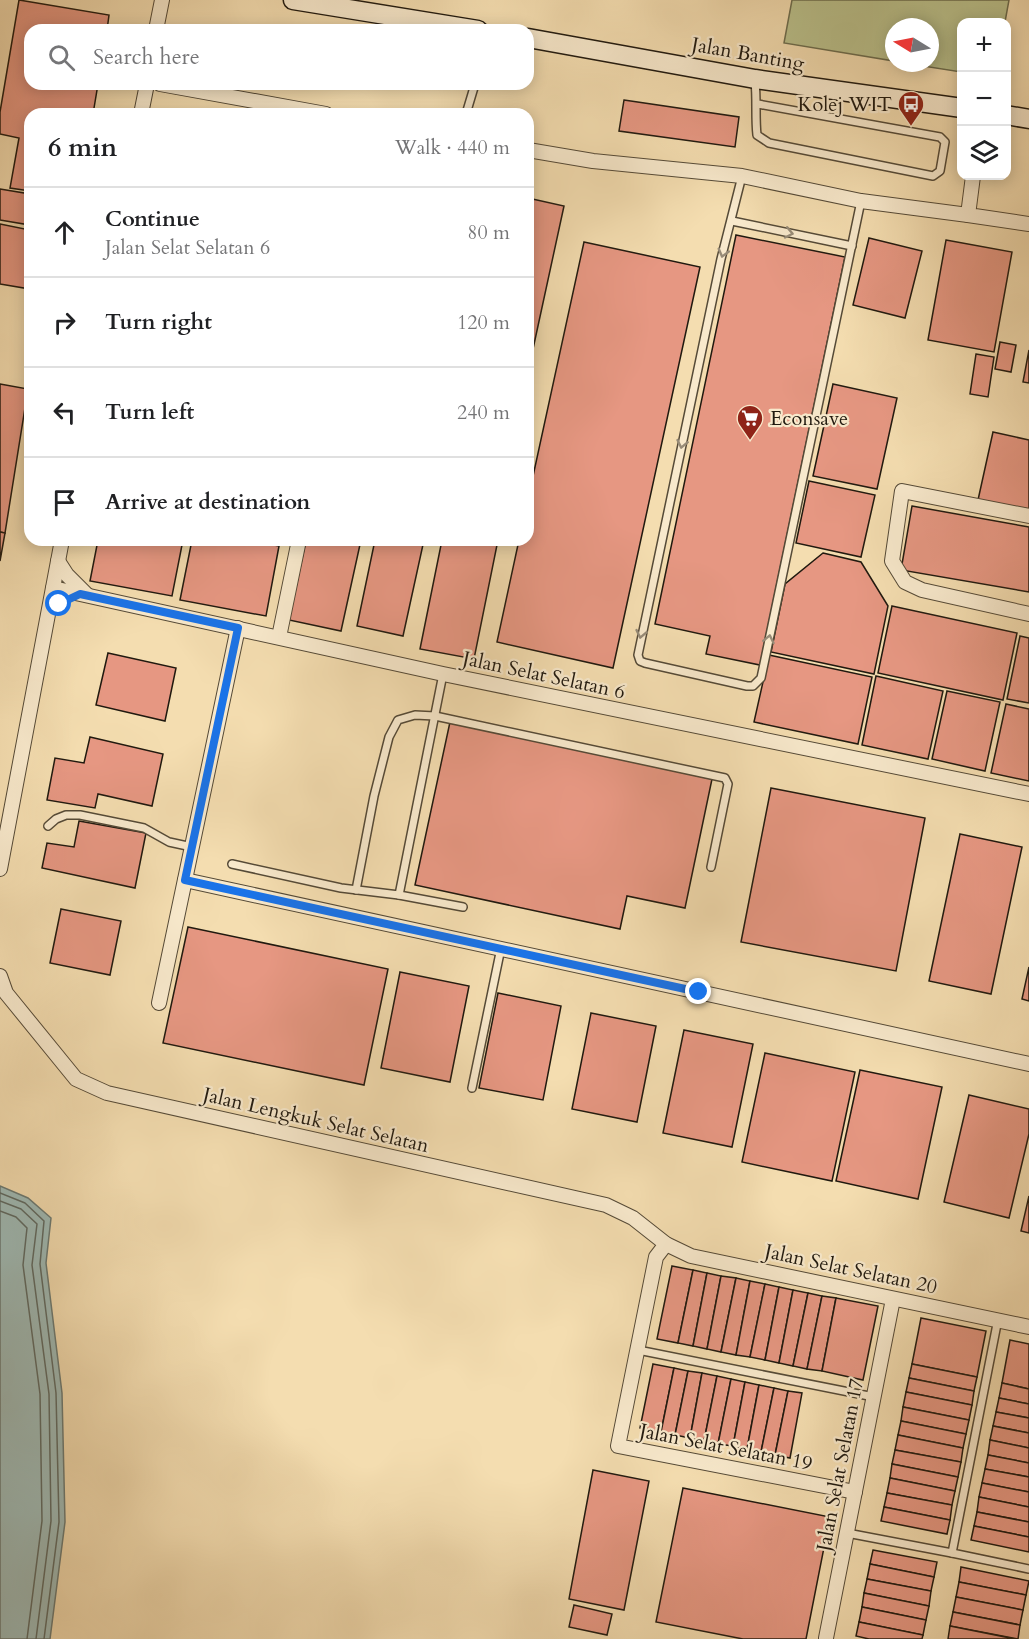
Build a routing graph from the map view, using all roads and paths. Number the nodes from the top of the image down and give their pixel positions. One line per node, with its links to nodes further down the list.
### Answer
1 (162, 0): 3 (street)
2 (293, 0): 4 (main road)
3 (157, 24)
4 (441, 24)
5 (534, 39): 6 (main road, Jalan Banting)
6 (755, 79): 10 (lane); 11 (main road, Jalan Banting)
7 (146, 90): 12 (street)
8 (193, 90): 13 (street)
9 (473, 90): 14 (lane)
10 (758, 104): 10 (lane)
11 (957, 107)
12 (142, 108)
13 (293, 108)
14 (468, 108)
15 (1011, 116): 16 (main road)
16 (1029, 119)
17 (534, 151): 18 (street)
18 (742, 176): 20 (street); 22 (lane)
19 (972, 180): 21 (street)
20 (861, 201): 21 (street); 24 (lane)
21 (968, 215): 23 (street)
22 (732, 221): 24 (lane, one-way to 24); 24 (lane, one-way to 24)
23 (1029, 224)
24 (852, 246)
25 (1029, 516): 32 (street)
26 (61, 546): 28 (street)
27 (298, 546): 34 (street)
28 (58, 561): 29 (street); 30 (street)
29 (53, 588): 30 (street, Jalan Selat Selatan 6); 31 (street)
30 (84, 595): 31 (street); 33 (street, Jalan Selat Selatan 6)
31 (50, 610): 42 (street)
32 (1029, 614)
33 (238, 628): 34 (street, Jalan Selat Selatan 6); 39 (street)
34 (279, 637): 35 (street, Jalan Selat Selatan 6)
35 (443, 674): 36 (lane); 37 (street, Jalan Selat Selatan 6)
36 (435, 716): 41 (lane); 44 (lane); 45 (lane)
37 (1029, 794)
38 (48, 826): 39 (lane)
39 (192, 847): 43 (street)
40 (232, 864): 44 (lane)
41 (711, 867)
42 (0, 869)
43 (185, 880): 47 (street); 49 (street)
44 (356, 890): 45 (lane)
45 (399, 895): 46 (lane)
46 (463, 907)
47 (501, 948): 50 (street); 51 (lane)
48 (0, 976): 52 (street, Jalan Lengkuk Selat Selatan)
49 (159, 1003)
50 (1029, 1064)
51 (472, 1088)
52 (666, 1244): 53 (street, Jalan Selat Selatan 20); 56 (street, Jalan Selat Selatan 19)
53 (893, 1299): 54 (street, Jalan Selat Selatan 20); 57 (street, Jalan Selat Selatan 17)
54 (998, 1319): 55 (street, Jalan Selat Selatan 20); 60 (lane)
55 (1029, 1327)
56 (638, 1350): 57 (lane); 58 (street, Jalan Selat Selatan 19)
57 (874, 1397): 58 (street, Jalan Selat Selatan 17)
58 (855, 1492): 59 (street, Jalan Selat Selatan 17)
59 (847, 1533): 60 (lane); 62 (street, Jalan Selat Selatan 17)
60 (952, 1553): 61 (lane)
61 (1029, 1569)
62 (826, 1638)

